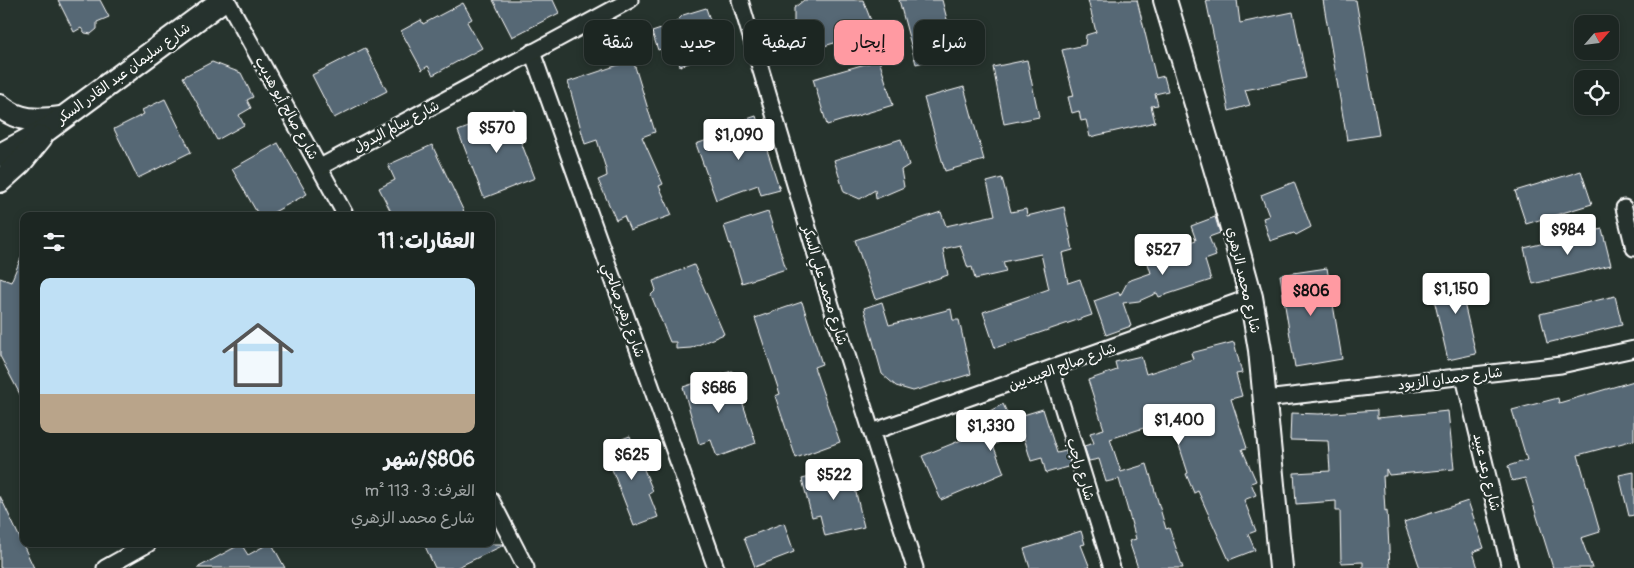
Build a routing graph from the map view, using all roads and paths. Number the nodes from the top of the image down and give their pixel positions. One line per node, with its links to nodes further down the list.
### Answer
1 (225, 0): 7 (street, شارع سليمان عبد القادر السكر); 9 (street, شارع صالح أبو هديب)
2 (630, 0): 5 (street, شارع سالم البدول)
3 (740, 0): 19 (street, شارع محمد علي السكر)
4 (1166, 0): 14 (street, شارع محمد الزهري)
5 (532, 52): 9 (street, شارع سالم البدول); 24 (street, شارع زهير صالحي)
6 (0, 106): 7 (street)
7 (55, 123): 8 (street, شارع سليمان عبد القادر السكر); 10 (street, شارع سليمان عبد القادر السكر)
8 (0, 155)
9 (320, 167): 12 (street, شارع صالح أبو هديب)
10 (0, 181)
11 (1624, 208): 13 (street)
12 (344, 212)
13 (1634, 248)
14 (1251, 297): 16 (street, شارع صالح العبيديين); 18 (street, شارع محمد الزهري)
15 (1634, 350): 17 (street, شارع حمدان الزيود)
16 (1051, 370): 19 (street, شارع صالح العبيديين); 26 (street, شارع راجب)
17 (1464, 377): 18 (street, شارع حمدان الزيود); 28 (street, شارع رعد عبيد)
18 (1265, 399): 27 (street, شارع محمد الزهري)
19 (872, 432): 25 (street, شارع محمد علي السكر)
20 (495, 508): 22 (street)
21 (143, 547): 23 (street)
22 (524, 567)
23 (105, 568)
24 (716, 568)
25 (915, 568)
26 (1112, 568)
27 (1281, 568)
28 (1510, 568)

